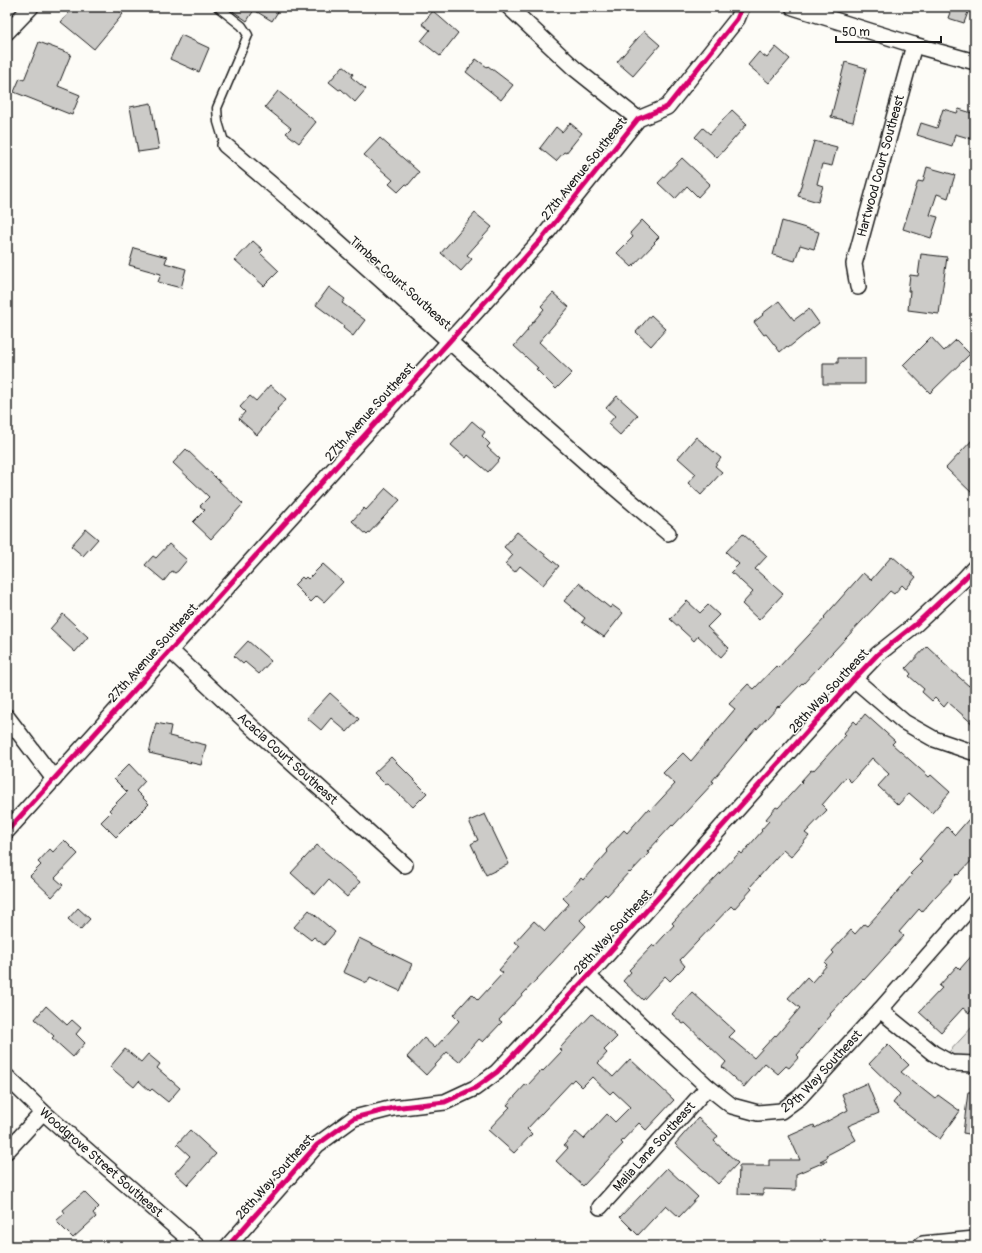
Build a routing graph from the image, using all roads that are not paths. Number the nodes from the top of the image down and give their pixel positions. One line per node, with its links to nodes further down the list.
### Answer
1 (31, 7): 6 (street)
2 (218, 7): 10 (lane)
3 (508, 7): 9 (street)
4 (742, 7): 9 (street, 27th Avenue Southeast)
5 (793, 7): 7 (street)
6 (7, 32)
7 (914, 45): 8 (street); 11 (street, Hartwood Court Southeast)
8 (975, 62)
9 (638, 119): 12 (street, 27th Avenue Southeast)
10 (224, 145): 12 (street, Timber Court Southeast)
11 (858, 287)
12 (449, 341): 13 (street, Timber Court Southeast); 15 (street, 27th Avenue Southeast)
13 (668, 533)
14 (975, 567): 16 (street, 28th Way Southeast)
15 (170, 650): 19 (street, 27th Avenue Southeast); 21 (street, Acacia Court Southeast)
16 (854, 679): 18 (street); 23 (street, 28th Way Southeast)
17 (7, 717): 19 (street)
18 (975, 753)
19 (54, 779): 20 (street, 27th Avenue Southeast)
20 (7, 831)
21 (405, 865)
22 (975, 902): 24 (street, 29th Way Southeast)
23 (588, 976): 27 (street, 29th Way Southeast); 33 (street, 28th Way Southeast)
24 (880, 1010): 25 (street); 27 (street, 29th Way Southeast)
25 (975, 1064)
26 (7, 1077): 28 (street, Woodgrove Street Southeast)
27 (708, 1087): 30 (street, Malia Lane Southeast)
28 (43, 1112): 29 (street); 32 (street, Woodgrove Street Southeast)
29 (7, 1152)
30 (600, 1207)
31 (975, 1241): 34 (street)
32 (197, 1246)
33 (228, 1246)
34 (923, 1246)

